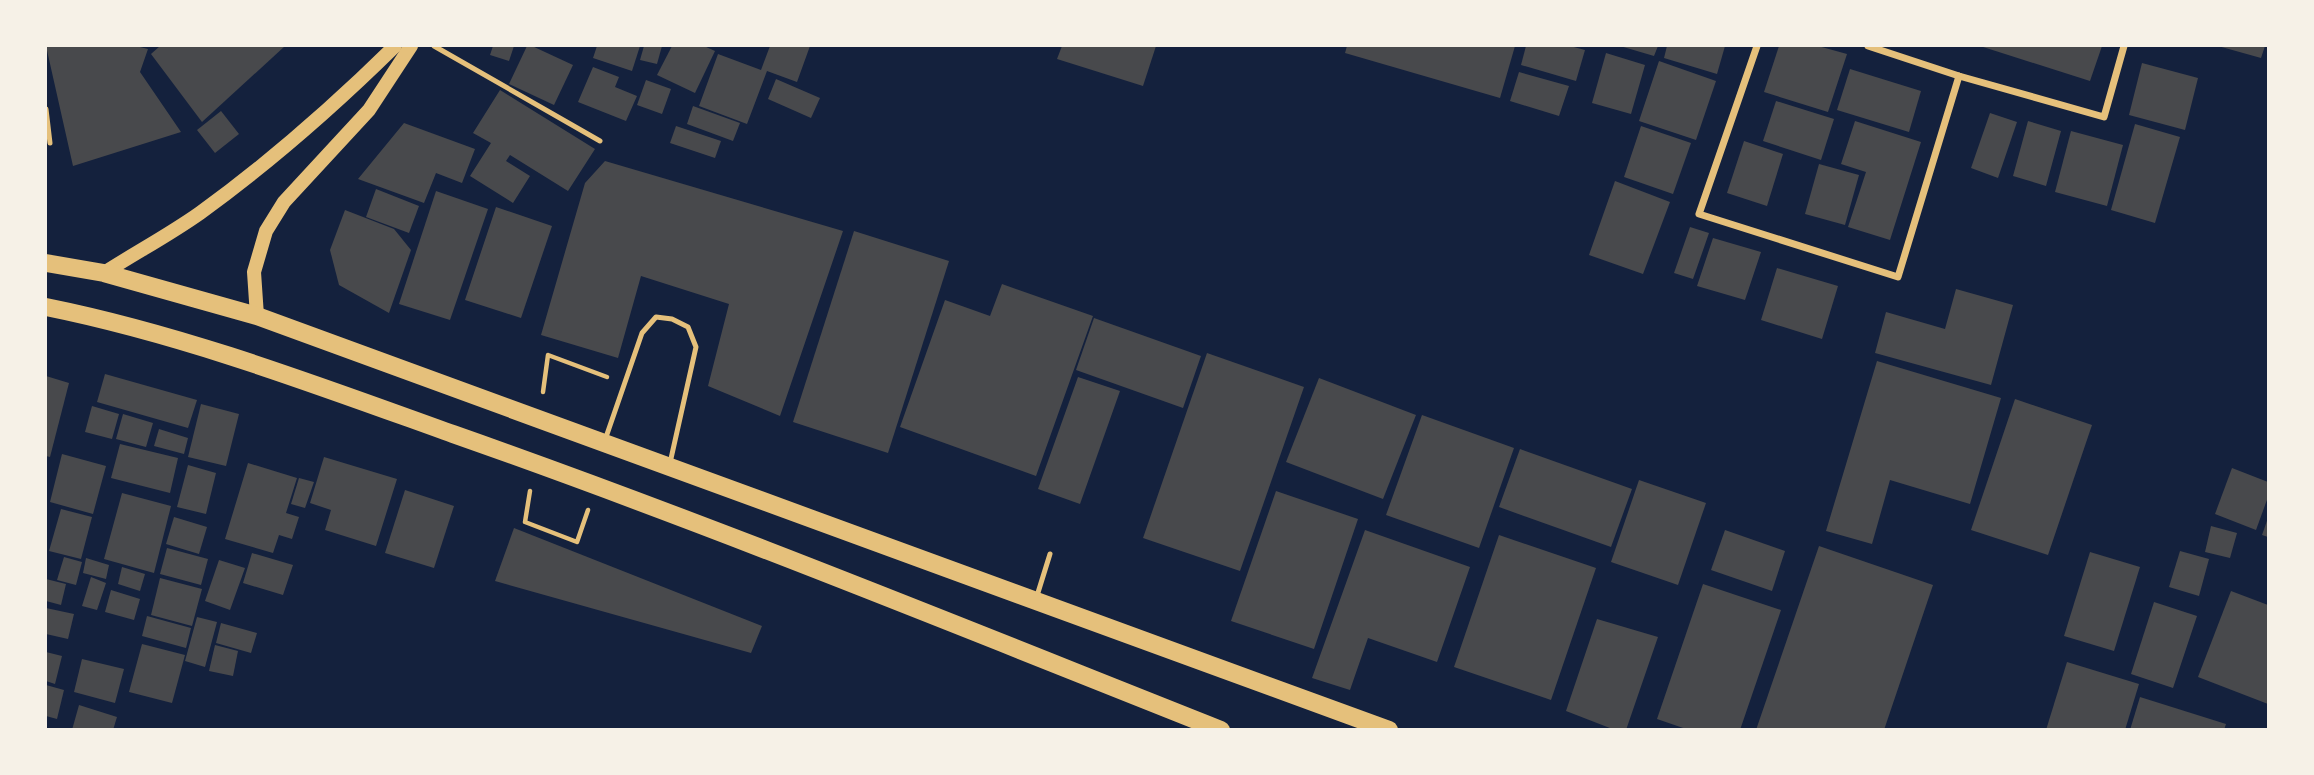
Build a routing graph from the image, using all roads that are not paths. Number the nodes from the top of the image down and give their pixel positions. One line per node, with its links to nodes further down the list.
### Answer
1 (395, 46): 12 (main road)
2 (411, 46): 14 (main road)
3 (434, 46): 9 (lane)
4 (1757, 46): 7 (street)
5 (1868, 46): 7 (street)
6 (2124, 46): 7 (street)
7 (1959, 76)
8 (46, 108): 10 (lane)
9 (600, 141)
10 (50, 143)
11 (46, 263): 12 (main road)
12 (104, 273): 14 (main road)
13 (46, 307): 19 (main road)
14 (257, 316): 15 (main road)
15 (604, 442): 16 (main road); 16 (lane)
16 (669, 466): 18 (main road)
17 (1050, 554): 18 (lane)
18 (1035, 602): 20 (main road)
19 (1221, 730)
20 (1390, 730)

